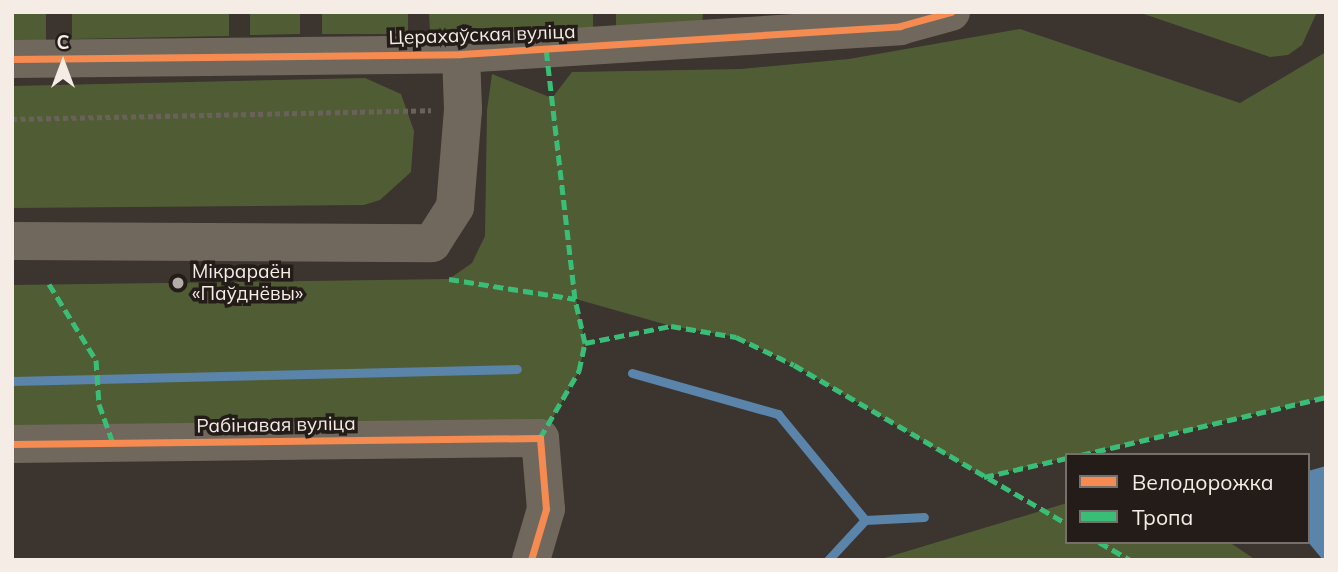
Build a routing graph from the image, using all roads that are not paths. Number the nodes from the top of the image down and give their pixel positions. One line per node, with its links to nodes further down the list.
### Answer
1 (951, 12): 2 (street, Церахаўская вуліца)
2 (461, 54): 3 (street, Церахаўская вуліца); 4 (street)
3 (12, 59)
4 (12, 241)
5 (12, 444): 6 (street, Рабінавая вуліца)
6 (531, 560)

